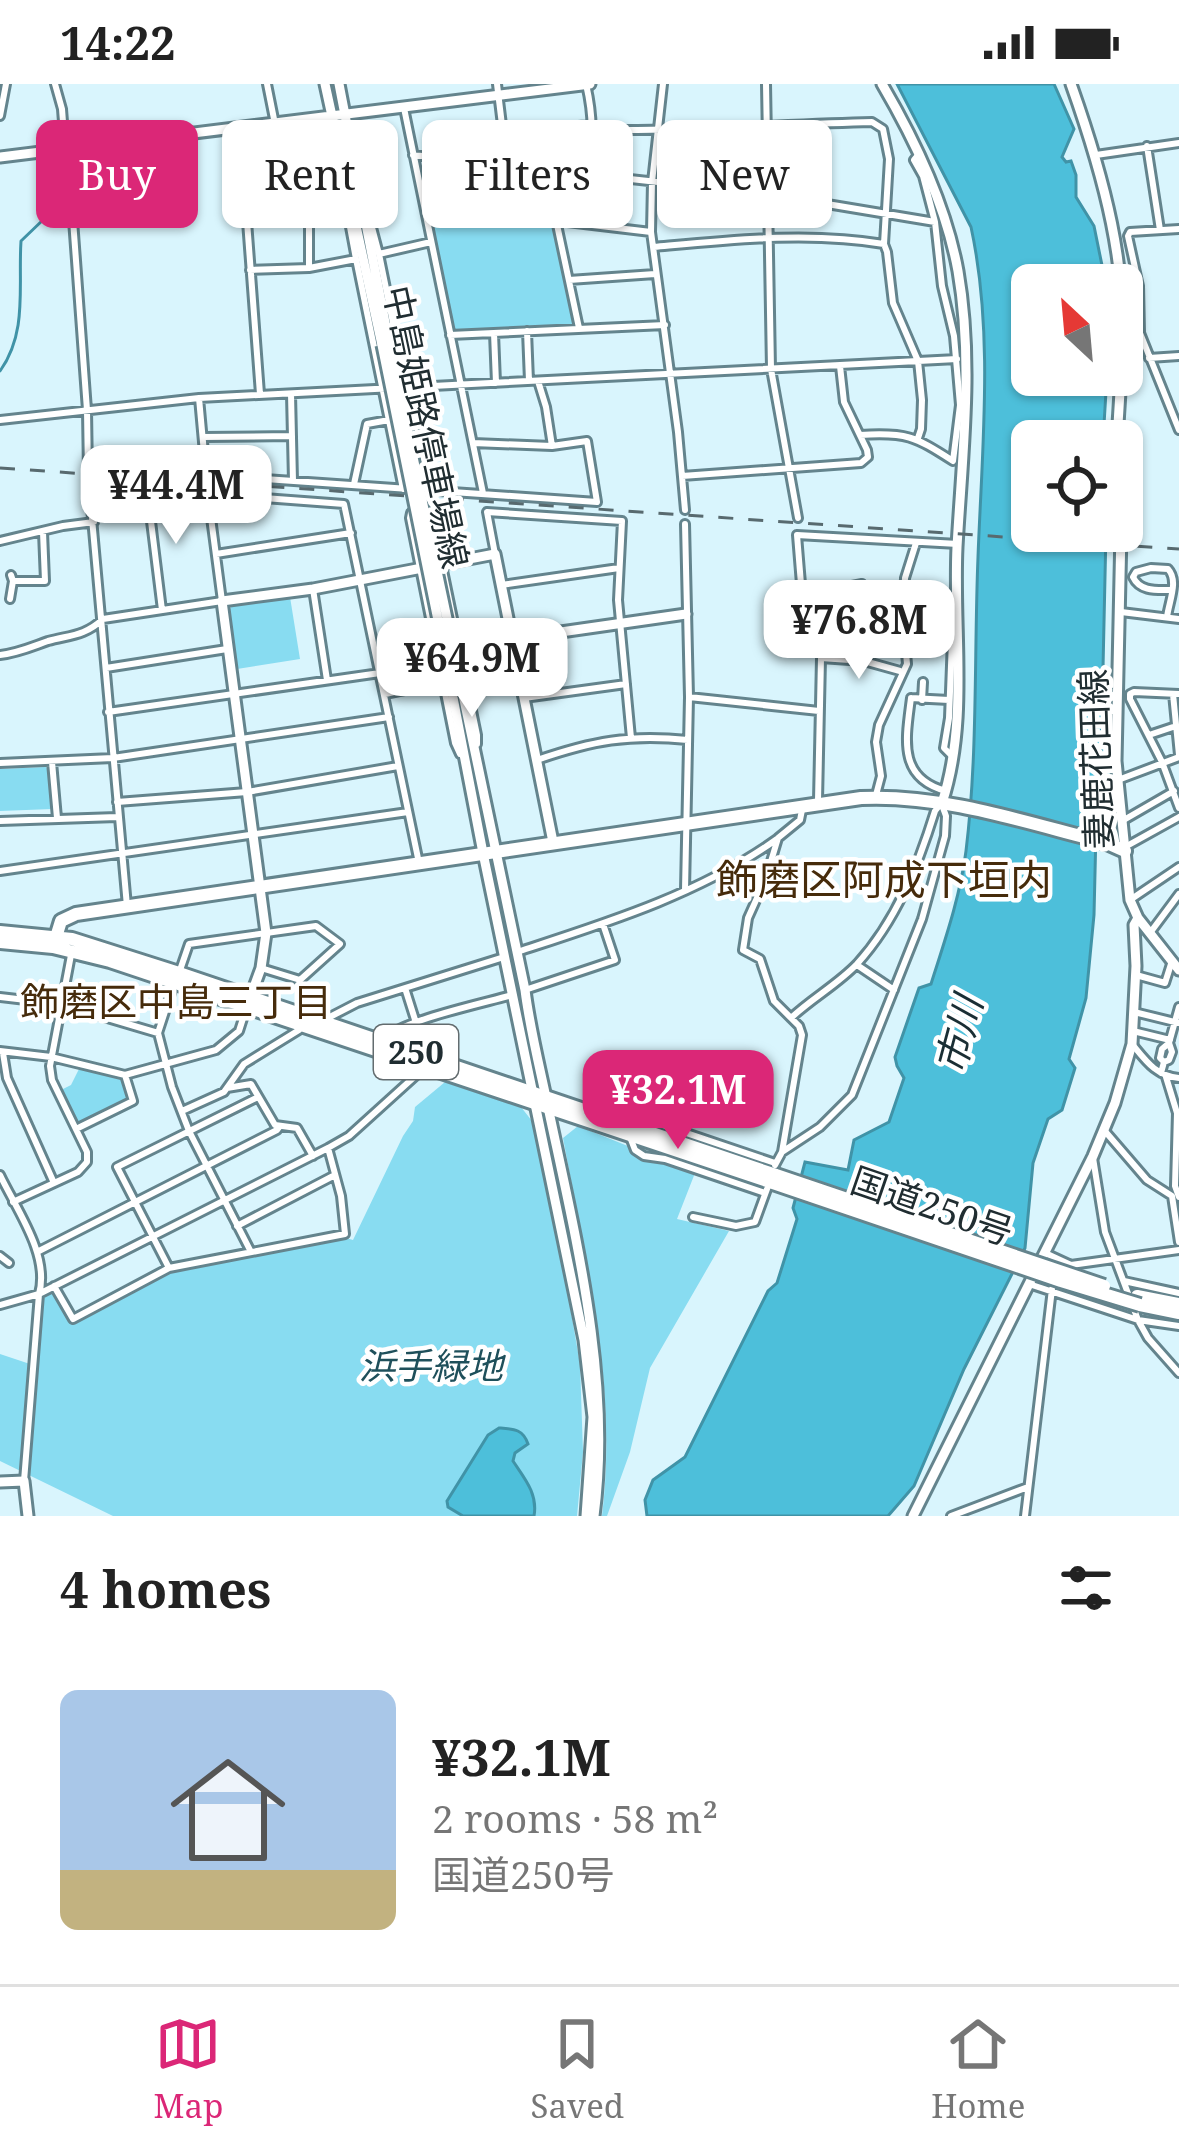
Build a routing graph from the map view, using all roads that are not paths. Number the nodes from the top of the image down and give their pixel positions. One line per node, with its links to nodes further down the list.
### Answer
1 (6, 84): 12 (street)
2 (55, 84): 17 (street)
3 (267, 84): 18 (street)
4 (326, 84): 16 (street, 中島姫路停車場線)
5 (339, 84): 14 (street, 中島姫路停車場線)
6 (587, 84): 11 (street); 23 (street)
7 (663, 84): 24 (street)
8 (766, 84): 25 (street)
9 (882, 84): 31 (street)
10 (1071, 84): 33 (street)
11 (498, 90): 13 (street); 22 (street)
12 (2, 100): 15 (street)
13 (404, 108): 14 (street); 32 (street)
14 (345, 114): 16 (street); 21 (street, 中島姫路停車場線)
15 (0, 116)
16 (332, 116): 19 (street); 20 (street, 中島姫路停車場線)
17 (65, 120)
18 (280, 120)
19 (303, 120)
20 (333, 120)
21 (346, 120)
22 (502, 120)
23 (591, 120)
24 (659, 120)
25 (766, 120)
26 (832, 123): 41 (street)
27 (657, 139): 37 (street)
28 (1179, 143): 29 (street)
29 (1147, 146): 33 (street); 54 (street)
30 (36, 152): 35 (street)
31 (920, 154): 42 (street); 87 (street)
32 (413, 155): 34 (street); 39 (street)
33 (1096, 155): 62 (street)
34 (422, 156)
35 (0, 157)
36 (633, 180): 37 (street)
37 (652, 182): 38 (street); 55 (street)
38 (657, 183)
39 (422, 196)
40 (832, 204): 41 (street)
41 (886, 213): 42 (street); 58 (street)
42 (935, 223): 74 (street)
43 (74, 228): 88 (street)
44 (247, 228): 64 (street)
45 (309, 228): 63 (street)
46 (350, 228): 61 (street)
47 (361, 228): 138 (street, 中島姫路停車場線, bridge)
48 (372, 228): 60 (street)
49 (428, 228): 57 (street)
50 (558, 228): 66 (street)
51 (619, 228): 55 (street)
52 (767, 228): 56 (street)
53 (1179, 229): 54 (street)
54 (1160, 230): 73 (street)
55 (651, 232): 59 (street)
56 (767, 239): 58 (street); 59 (street); 77 (street)
57 (431, 242): 60 (street); 71 (street)
58 (884, 244): 75 (street)
59 (653, 247): 65 (street)
60 (379, 254): 82 (street)
61 (356, 259): 63 (street); 83 (street)
62 (1120, 264)
63 (309, 268): 64 (street)
64 (250, 270): 84 (street)
65 (656, 274): 66 (street); 67 (street)
66 (568, 280): 68 (street)
67 (665, 325): 68 (street); 78 (street)
68 (579, 328): 69 (street)
69 (527, 331): 70 (street); 79 (street)
70 (494, 333): 71 (street); 80 (street)
71 (451, 335): 81 (street)
72 (1179, 356): 73 (street)
73 (1149, 358): 91 (street)
74 (957, 359): 75 (street); 87 (street)
75 (918, 361): 76 (street); 95 (street)
76 (840, 365): 77 (street); 92 (street)
77 (771, 369): 78 (street); 98 (street)
78 (670, 375): 79 (street); 99 (street)
79 (534, 381): 80 (street); 97 (street)
80 (496, 383): 81 (street)
81 (460, 384): 82 (street); 96 (street)
82 (406, 388): 83 (street); 103 (street)
83 (382, 389): 85 (street); 89 (street)
84 (261, 394): 85 (street); 86 (street)
85 (291, 394): 93 (street)
86 (199, 398): 88 (street); 94 (street)
87 (963, 406): 95 (street); 114 (street)
88 (87, 410): 90 (street); 108 (street)
89 (389, 420): 101 (street); 102 (street)
90 (0, 421)
91 (1179, 430)
92 (860, 435): 95 (street); 98 (street)
93 (292, 436): 94 (street); 100 (street)
94 (203, 437): 100 (street)
95 (918, 438)
96 (473, 443): 97 (street); 105 (street)
97 (552, 446): 105 (street)
98 (788, 468): 99 (street); 107 (street)
99 (682, 476): 106 (street)
100 (293, 481): 101 (street)
101 (354, 484): 102 (street)
102 (403, 489): 103 (street)
103 (427, 490): 105 (street)
104 (207, 494): 111 (street); 116 (street); 131 (street)
105 (483, 494)
106 (685, 511)
107 (798, 518)
108 (94, 522): 110 (street); 135 (street)
109 (685, 524): 133 (street)
110 (43, 532): 112 (street); 129 (street)
111 (351, 532): 116 (street); 121 (street)
112 (0, 541)
113 (916, 543): 114 (street); 126 (street); 139 (street)
114 (958, 544): 128 (street)
115 (1121, 552): 132 (street, 妻鹿花田線)
116 (216, 554): 130 (street)
117 (495, 554): 118 (street); 120 (street); 123 (street)
118 (442, 562): 119 (street); 119 (street); 151 (street)
119 (420, 567): 121 (street); 152 (street)
120 (619, 568): 123 (street); 137 (street)
121 (362, 580): 125 (street); 149 (street)
122 (862, 584): 124 (street)
123 (501, 585): 140 (street)
124 (838, 588): 126 (street); 145 (street)
125 (313, 589): 130 (street); 150 (street)
126 (810, 589): 144 (street)
127 (1171, 590): 127 (street); 134 (street)
128 (957, 596): 141 (street); 171 (street)
129 (10, 599)
130 (222, 601): 131 (street); 142 (street)
131 (162, 610): 135 (street)
132 (1121, 613): 134 (street); 180 (street, 妻鹿花田線)
133 (686, 614): 137 (street); 159 (street)
134 (1167, 617): 136 (street)
135 (103, 619): 143 (street); 146 (street)
136 (1179, 619)
137 (622, 623): 140 (street); 154 (street)
138 (444, 629): 175 (street, 中島姫路停車場線); 179 (street, 中島姫路停車場線)
139 (904, 634): 141 (street); 148 (street)
140 (512, 639): 147 (street)
141 (952, 639): 161 (street)
142 (228, 649): 146 (street); 155 (street)
143 (0, 655)
144 (821, 658): 145 (street); 162 (street)
145 (865, 662): 148 (street)
146 (106, 668): 163 (street)
147 (518, 670): 151 (street); 158 (street)
148 (902, 671): 183 (street)
149 (380, 673): 150 (street); 156 (street)
150 (327, 680): 155 (street)
151 (466, 680): 175 (street)
152 (443, 682): 156 (street); 179 (street)
153 (923, 682): 160 (street)
154 (626, 684): 158 (street); 167 (street)
155 (234, 694): 163 (street); 168 (street)
156 (385, 694): 164 (street)
157 (1176, 694): 165 (street); 166 (street)
158 (524, 698): 173 (street)
159 (688, 698): 162 (street); 169 (street)
160 (922, 700): 161 (street); 184 (street)
161 (949, 700): 171 (street)
162 (819, 711): 186 (street)
163 (108, 712): 172 (street)
164 (389, 717): 168 (street); 178 (street)
165 (1174, 726): 166 (street); 170 (street)
166 (1149, 735): 176 (street)
167 (631, 738): 169 (street); 173 (street)
168 (240, 740): 172 (street); 182 (street)
169 (688, 740): 194 (street)
170 (1179, 756): 176 (street)
171 (954, 757): 184 (street)
172 (113, 758): 174 (street); 185 (street)
173 (537, 760): 197 (street)
174 (52, 761): 177 (street); 191 (street)
175 (477, 762): 200 (street, 中島姫路停車場線)
176 (1162, 762): 180 (street); 181 (street)
177 (0, 763)
178 (398, 766): 182 (street); 188 (street)
179 (466, 769): 200 (street, 中島姫路停車場線)
180 (1118, 780): 193 (street, 妻鹿花田線)
181 (1174, 791): 187 (street); 193 (street)
182 (247, 792): 185 (street); 195 (street)
183 (876, 797): 184 (highway); 186 (highway)
184 (944, 797): 198 (highway); 220 (street); 226 (street)
185 (117, 802): 189 (street)
186 (810, 805): 194 (highway); 196 (street)
187 (1179, 808)
188 (408, 812): 195 (street); 201 (street)
189 (117, 817): 191 (street); 199 (street)
190 (1179, 817): 198 (street)
191 (57, 818): 192 (street)
192 (0, 820)
193 (1122, 821): 198 (street, 妻鹿花田線)
194 (688, 823): 197 (highway); 205 (street)
195 (252, 836): 199 (street); 204 (street)
196 (778, 838): 205 (street); 233 (street)
197 (553, 842): 200 (highway)
198 (1125, 849): 207 (street, 妻鹿花田線)
199 (121, 852): 203 (street); 208 (street)
200 (489, 853): 201 (highway); 217 (street); 218 (street)
201 (419, 862): 204 (highway)
202 (1179, 867): 207 (street)
203 (0, 871)
204 (260, 888): 208 (highway); 212 (street)
205 (686, 890): 210 (street)
206 (1179, 894): 213 (street)
207 (1130, 900): 209 (street, 妻鹿花田線)
208 (127, 906): 215 (highway)
209 (1138, 918): 213 (street, 妻鹿花田線); 222 (street)
210 (603, 924): 217 (street); 225 (street)
211 (0, 932): 215 (highway, 国道250号 / 250)
212 (266, 933): 221 (street); 221 (street); 223 (street)
213 (1150, 933): 219 (street, 妻鹿花田線)
214 (0, 942): 215 (highway, 国道250号 / 250)
215 (54, 942): 216 (highway, 国道250号 / 250); 223 (highway, 国道250号 / 250)
216 (72, 951): 223 (highway, 国道250号 / 250); 230 (street)
217 (518, 952): 225 (street)
218 (504, 957): 224 (street); 227 (street)
219 (1176, 963): 222 (street)
220 (856, 964): 226 (street); 233 (street)
221 (261, 968): 229 (street)
222 (1136, 975): 232 (street)
223 (177, 978): 229 (highway, 国道250号 / 250); 239 (street)
224 (405, 988): 234 (street); 235 (street)
225 (525, 990): 252 (street)
226 (894, 990): 259 (street)
227 (512, 995): 235 (street); 252 (street)
228 (0, 997): 230 (street)
229 (248, 1003): 234 (highway, 国道250号 / 250); 237 (highway, 国道250号 / 250); 246 (street)
230 (60, 1004): 239 (street); 244 (street)
231 (1179, 1007): 236 (street)
232 (1134, 1012): 236 (street); 238 (street)
233 (790, 1018): 259 (street)
234 (323, 1021): 240 (highway, 国道250号 / 250)
235 (417, 1023): 240 (street); 245 (street)
236 (1177, 1023): 241 (street)
237 (302, 1026): 245 (highway, 国道250号 / 250); 250 (street)
238 (1133, 1031): 241 (street); 242 (street)
239 (158, 1033): 246 (street)
240 (382, 1040): 245 (highway, 国道250号 / 250)
241 (1169, 1042): 248 (street)
242 (1132, 1044): 248 (street); 256 (street)
243 (1, 1051): 244 (street); 266 (street)
244 (51, 1057): 247 (street); 255 (street)
245 (423, 1061): 252 (highway, 国道250号 / 250); 258 (street)
246 (166, 1064): 247 (street); 253 (street)
247 (125, 1075): 255 (street)
248 (1163, 1075): 249 (street); 267 (street)
249 (1179, 1078)
250 (227, 1088): 251 (street); 253 (street)
251 (258, 1096): 254 (street); 257 (street)
252 (541, 1101): 265 (highway, 国道250号 / 250); 265 (highway, 国道250号 / 250); 297 (street)
253 (182, 1112): 257 (street)
254 (280, 1126): 260 (street); 262 (street)
255 (76, 1129): 266 (street)
256 (1104, 1130): 261 (street); 274 (street)
257 (189, 1131): 262 (street); 270 (street)
258 (328, 1148): 260 (street); 264 (street)
259 (782, 1152): 265 (street)
260 (313, 1156): 268 (street)
261 (1093, 1156): 277 (street); 279 (street)
262 (206, 1165): 268 (street); 270 (street)
263 (0, 1174): 269 (street)
264 (336, 1175): 272 (street); 276 (street)
265 (772, 1178): 271 (street); 289 (highway, 国道250号 / 250, bridge)
266 (54, 1183): 269 (street)
267 (1179, 1198)
268 (224, 1201): 272 (street); 273 (street)
269 (13, 1202): 275 (street)
270 (134, 1202): 273 (street); 275 (street)
271 (693, 1217)
272 (237, 1226): 276 (street)
273 (152, 1236): 281 (street); 284 (street)
274 (1179, 1246): 279 (street)
275 (37, 1252): 287 (street)
276 (251, 1252): 281 (street)
277 (1045, 1253): 279 (street); 283 (street)
278 (0, 1256): 280 (street)
279 (1114, 1259): 282 (street)
280 (9, 1263)
281 (169, 1268): 284 (street)
282 (1123, 1281): 286 (street); 289 (street)
283 (1029, 1283): 285 (street); 298 (street)
284 (54, 1286): 287 (street)
285 (1052, 1289): 289 (street); 295 (street)
286 (1179, 1293)
287 (39, 1294): 288 (street); 293 (street)
288 (0, 1305)
289 (1138, 1307): 290 (highway, 国道250号 / 250); 291 (street); 292 (street)
290 (1179, 1308)
291 (1179, 1326)
292 (1179, 1373)
293 (24, 1481): 294 (street); 296 (street)
294 (0, 1482)
295 (1028, 1487): 299 (street); 300 (street)
296 (28, 1516)
297 (590, 1516)
298 (913, 1516)
299 (951, 1516)
300 (1025, 1516)

